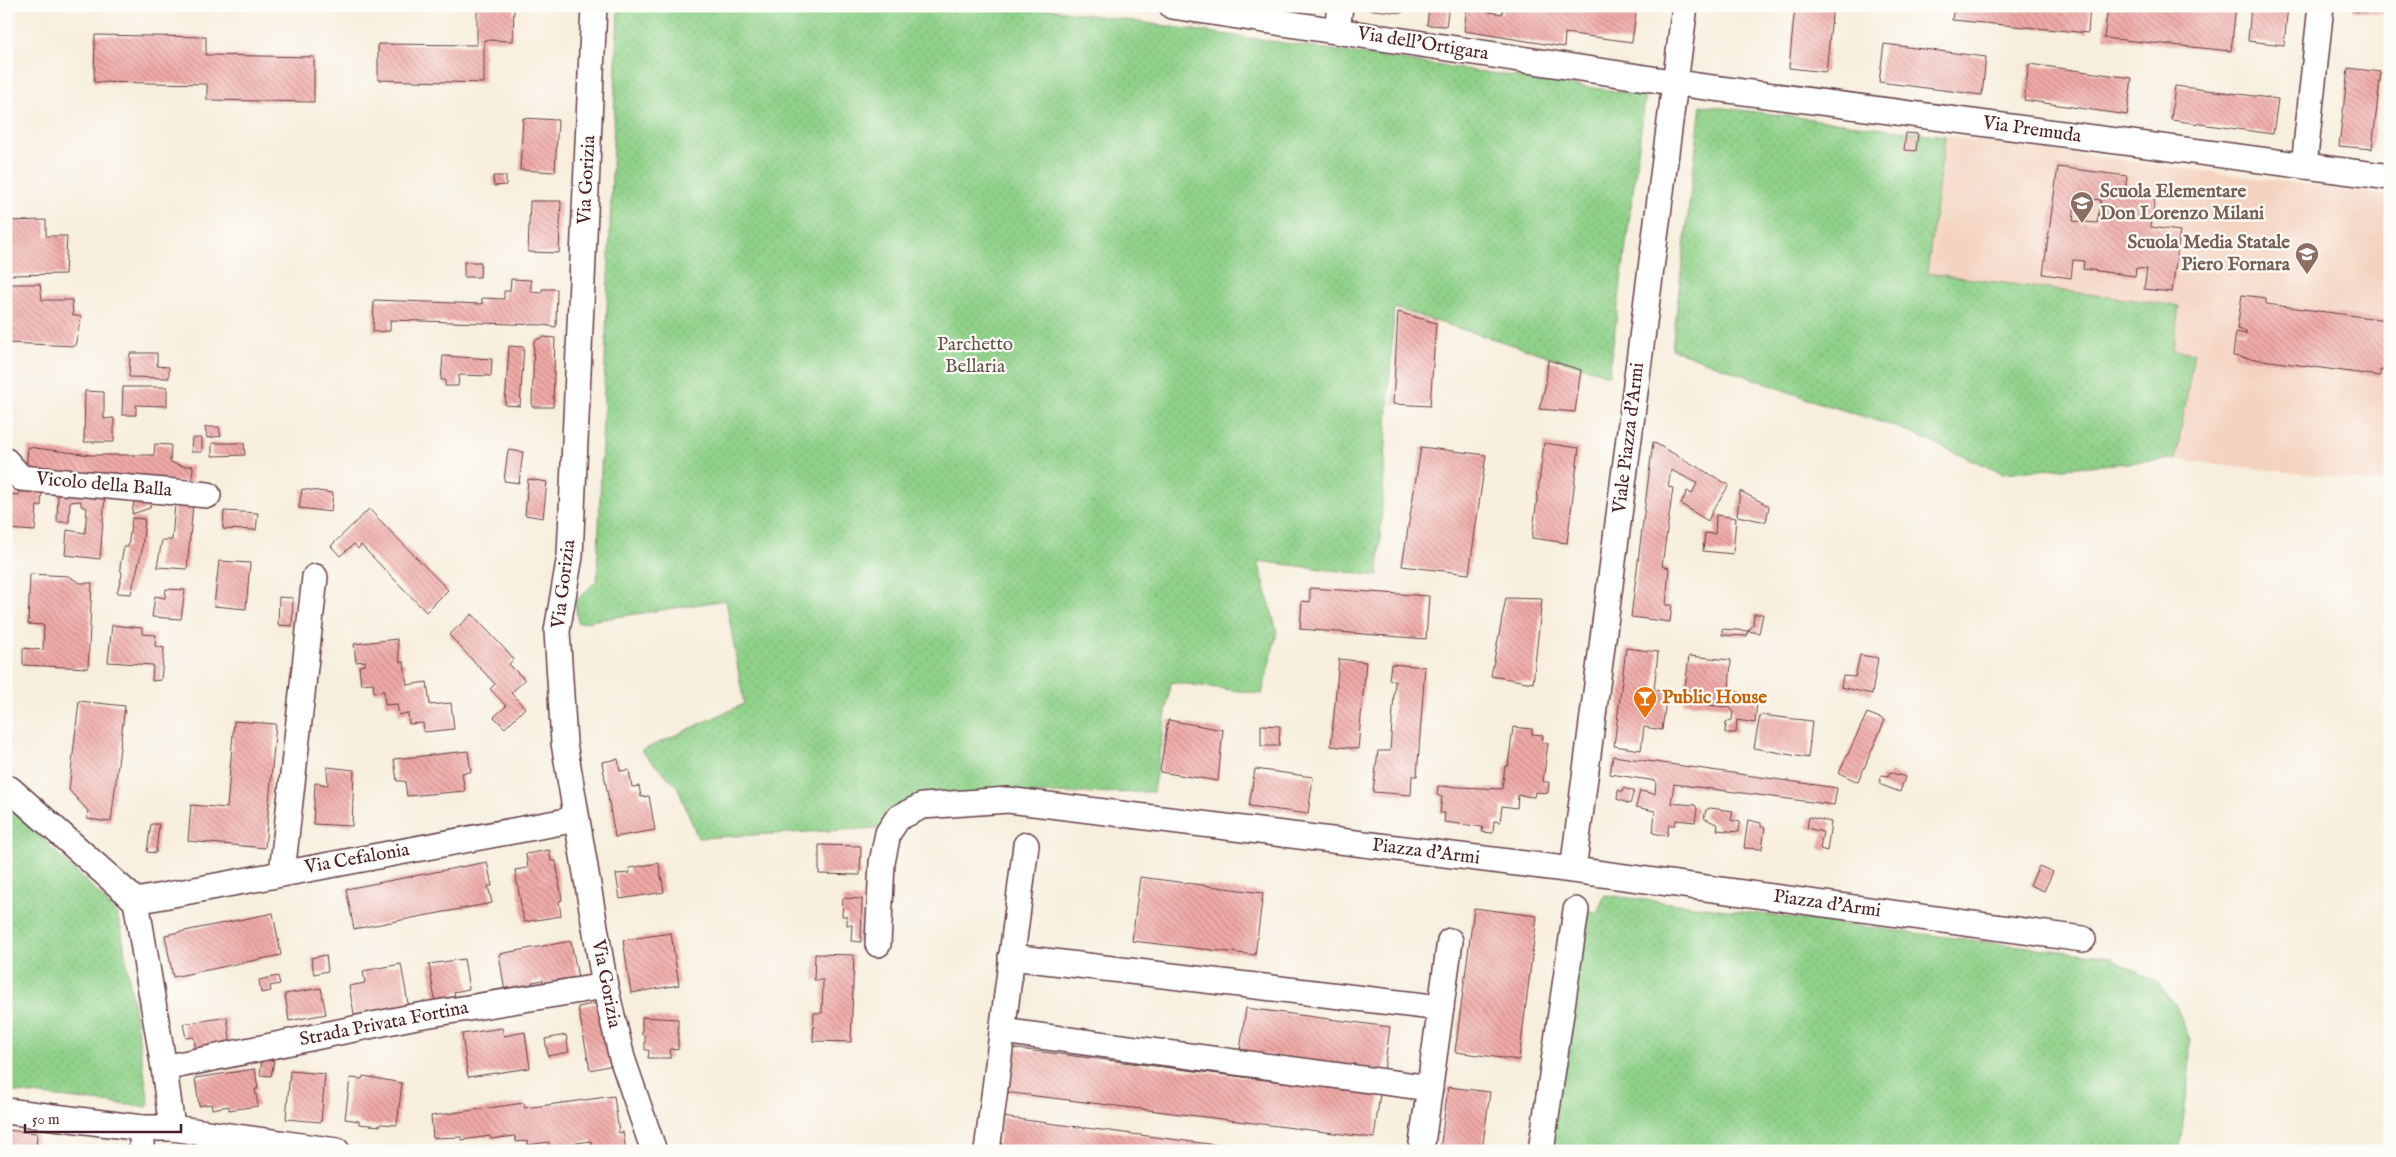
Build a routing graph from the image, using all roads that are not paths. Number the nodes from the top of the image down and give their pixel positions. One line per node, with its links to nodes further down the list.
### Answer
1 (594, 6): 14 (street, Via Gorizia)
2 (1172, 6): 6 (street, Via dell'Ortigara)
3 (1340, 6): 6 (street)
4 (1685, 6): 7 (street, Viale Piazza d'Armi)
5 (2321, 6): 8 (street)
6 (1337, 31): 7 (street, Via dell'Ortigara)
7 (1675, 82): 8 (street, Via Premuda); 16 (street, Viale Piazza d'Armi)
8 (2304, 166): 9 (street, Via Premuda)
9 (2390, 177)
10 (6, 462): 11 (street, Vicolo della Balla)
11 (208, 495)
12 (314, 577): 17 (street)
13 (10, 789): 18 (street)
14 (576, 812): 17 (street, Via Cefalonia); 24 (street, Via Gorizia)
15 (1026, 845): 23 (street)
16 (1573, 870): 20 (street, Piazza d'Armi); 22 (street, Piazza d'Armi)
17 (282, 873): 18 (street, Via Cefalonia)
18 (136, 901): 27 (street)
19 (1576, 910): 36 (street)
20 (2083, 938)
21 (1450, 941): 25 (street)
22 (878, 944)
23 (1011, 956): 25 (street); 26 (street)
24 (605, 986): 27 (street, Strada Privata Fortina); 33 (street, Via Gorizia)
25 (1441, 1008): 28 (street)
26 (1002, 1031): 28 (street); 34 (street)
27 (164, 1068): 30 (street)
28 (1430, 1088): 35 (street)
29 (6, 1111): 31 (street)
30 (172, 1128): 31 (street); 32 (street)
31 (142, 1139)
32 (337, 1151)
33 (654, 1151)
34 (987, 1151)
35 (1421, 1151)
36 (1541, 1151)

